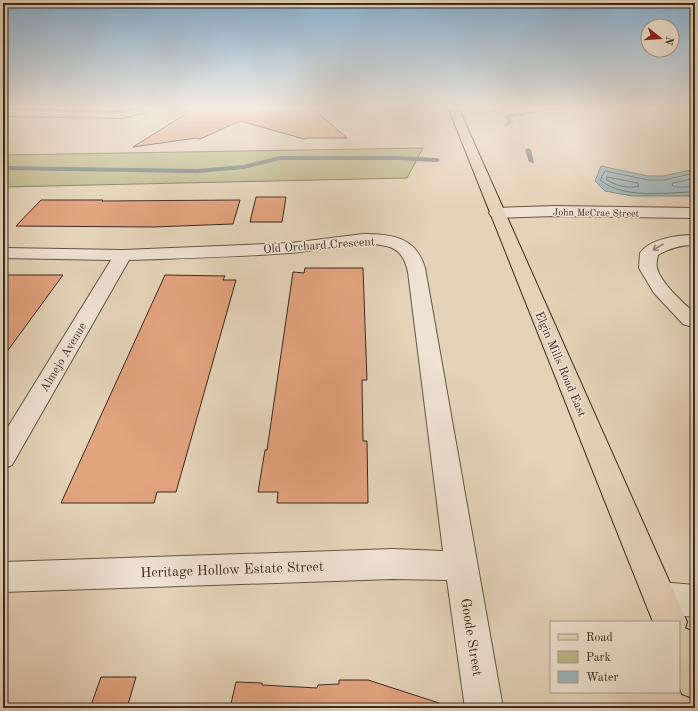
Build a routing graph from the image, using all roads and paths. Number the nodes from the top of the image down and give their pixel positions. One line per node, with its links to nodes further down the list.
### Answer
1 (467, 140): 2 (main road, Elgin Mills Road East)
2 (497, 213): 3 (street, John McCrae Street); 12 (main road, Elgin Mills Road East)
3 (695, 213)
4 (695, 240): 7 (street, one-way to 7)
5 (3, 253): 6 (street, Old Orchard Crescent)
6 (123, 255): 8 (street, Almejo Avenue); 9 (street, Old Orchard Crescent)
7 (695, 322)
8 (3, 458)
9 (461, 566): 10 (street, Heritage Hollow Estate Street); 15 (street, Goode Street)
10 (3, 577)
11 (695, 601): 12 (street)
12 (665, 610)
13 (680, 645): 14 (main road)
14 (695, 681)
15 (484, 708)

